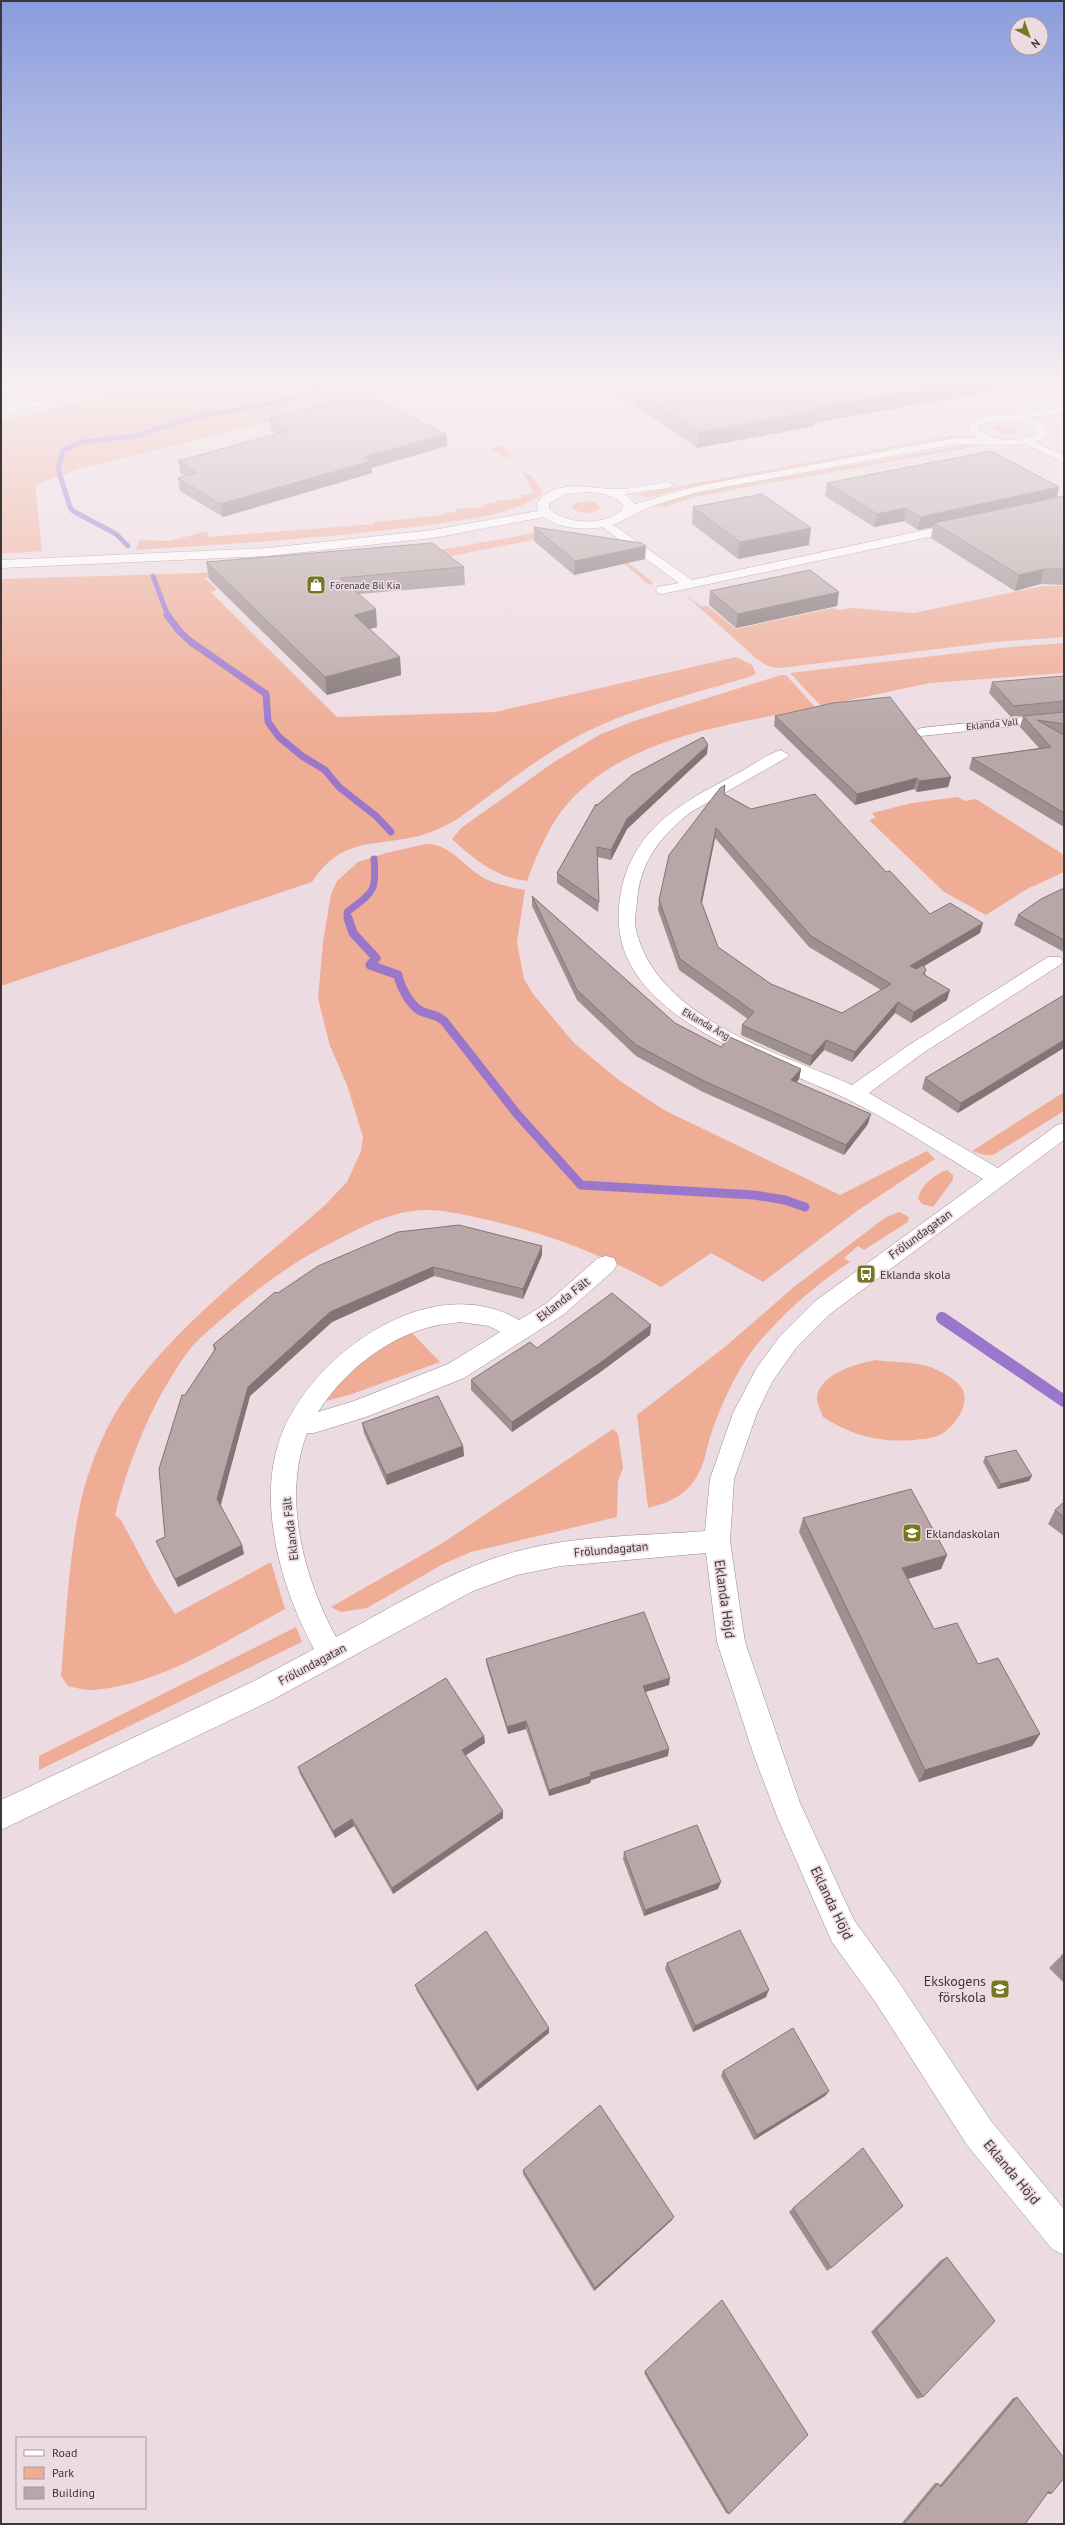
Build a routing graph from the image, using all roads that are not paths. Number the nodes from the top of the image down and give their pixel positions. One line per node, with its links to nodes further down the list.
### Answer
1 (544, 502): 5 (main road)
2 (627, 502): 4 (main road)
3 (650, 502): 4 (main road)
4 (628, 511): 7 (main road)
5 (546, 513): 7 (main road); 8 (main road)
6 (978, 522): 9 (main road)
7 (605, 523): 9 (main road)
8 (1, 564)
9 (689, 584): 10 (main road)
10 (662, 590)
11 (1064, 717): 12 (main road, Eklanda Vall)
12 (921, 732)
13 (781, 755): 15 (main road, Eklanda Äng)
14 (1054, 961): 15 (main road)
15 (854, 1094): 17 (main road, Eklanda Äng)
16 (1064, 1130): 17 (main road, Frölundagatan)
17 (997, 1177): 21 (main road, Frölundagatan)
18 (606, 1264): 19 (main road, Eklanda Fält)
19 (519, 1332): 20 (main road, Eklanda Fält); 20 (main road, Eklanda Fält)
20 (299, 1422): 22 (main road, Eklanda Fält)
21 (717, 1541): 22 (main road, Frölundagatan); 24 (main road, Eklanda Höjd)
22 (331, 1654): 23 (main road, Frölundagatan)
23 (1, 1815)
24 (1064, 2237)

